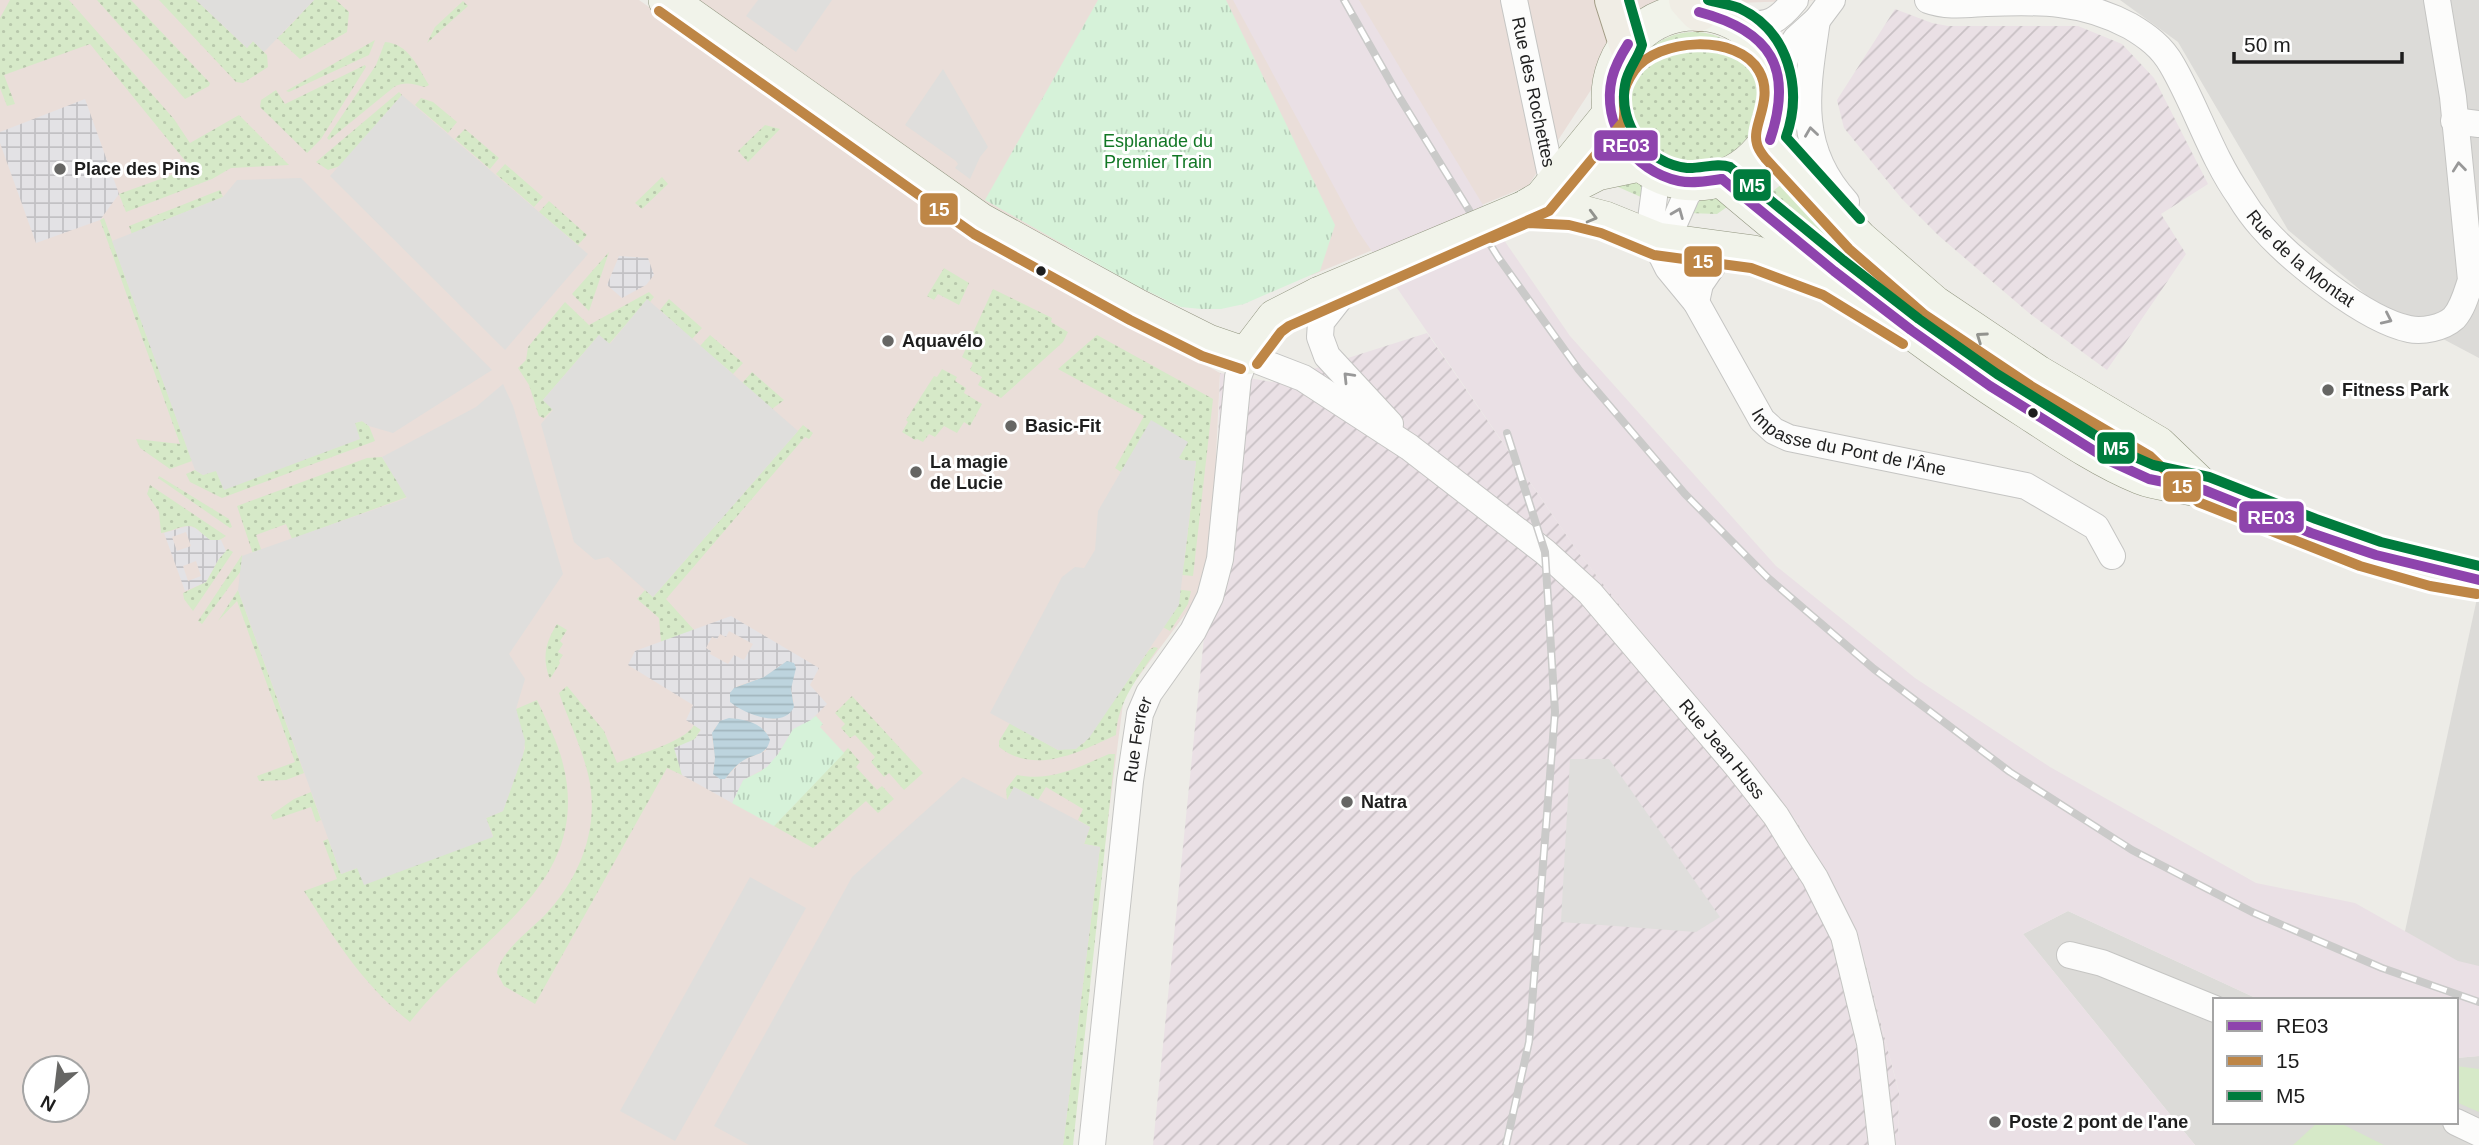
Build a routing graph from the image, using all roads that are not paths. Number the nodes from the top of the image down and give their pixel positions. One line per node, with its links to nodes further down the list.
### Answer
1 (667, 0): 25 (main road)
2 (1514, 0): 17 (street, Rue des Rochettes)
3 (1614, 0): 10 (main road)
4 (1795, 0): 9 (street)
5 (1928, 0): 13 (street, Rue de la Montat, one-way to 13)
6 (2437, 0): 13 (street, Rue de la Montat)
7 (1694, 6): 9 (main road); 10 (main road)
8 (1825, 10): 11 (street); 23 (street, one-way to 8)
9 (1741, 24): 11 (main road)
10 (1628, 44): 12 (main road)
11 (1779, 78): 14 (main road)
12 (1611, 114): 15 (main road); 17 (main road)
13 (2467, 123)
14 (1770, 141): 16 (main road); 23 (main road)
15 (1648, 168): 16 (main road); 18 (main road); 19 (street, Impasse du Pont de l'Âne)
16 (1710, 181): 19 (street, one-way to 16); 24 (main road)
17 (1553, 185): 18 (main road)
18 (1525, 209): 19 (main road, one-way to 19); 21 (main road, bridge)
19 (1657, 241): 20 (main road); 22 (street, Impasse du Pont de l'Âne)
20 (1724, 249): 22 (street); 24 (main road)
21 (1333, 297): 25 (main road); 26 (street, Rue Jean Huss, one-way to 21)
22 (1696, 302): 28 (street, Impasse du Pont de l'Âne)
23 (1934, 303): 27 (main road, one-way to 23)
24 (1915, 335): 27 (main road)
25 (1246, 356): 26 (street, Rue Jean Huss); 34 (street, Rue Ferrer)
26 (1409, 446): 35 (street, Rue Jean Huss)
27 (2206, 490): 29 (main road)
28 (2112, 556)
29 (2479, 580)
30 (2070, 955): 31 (street)
31 (2213, 1008)
32 (2458, 1123): 33 (street)
33 (2479, 1133)
34 (1092, 1145)
35 (1882, 1145)

